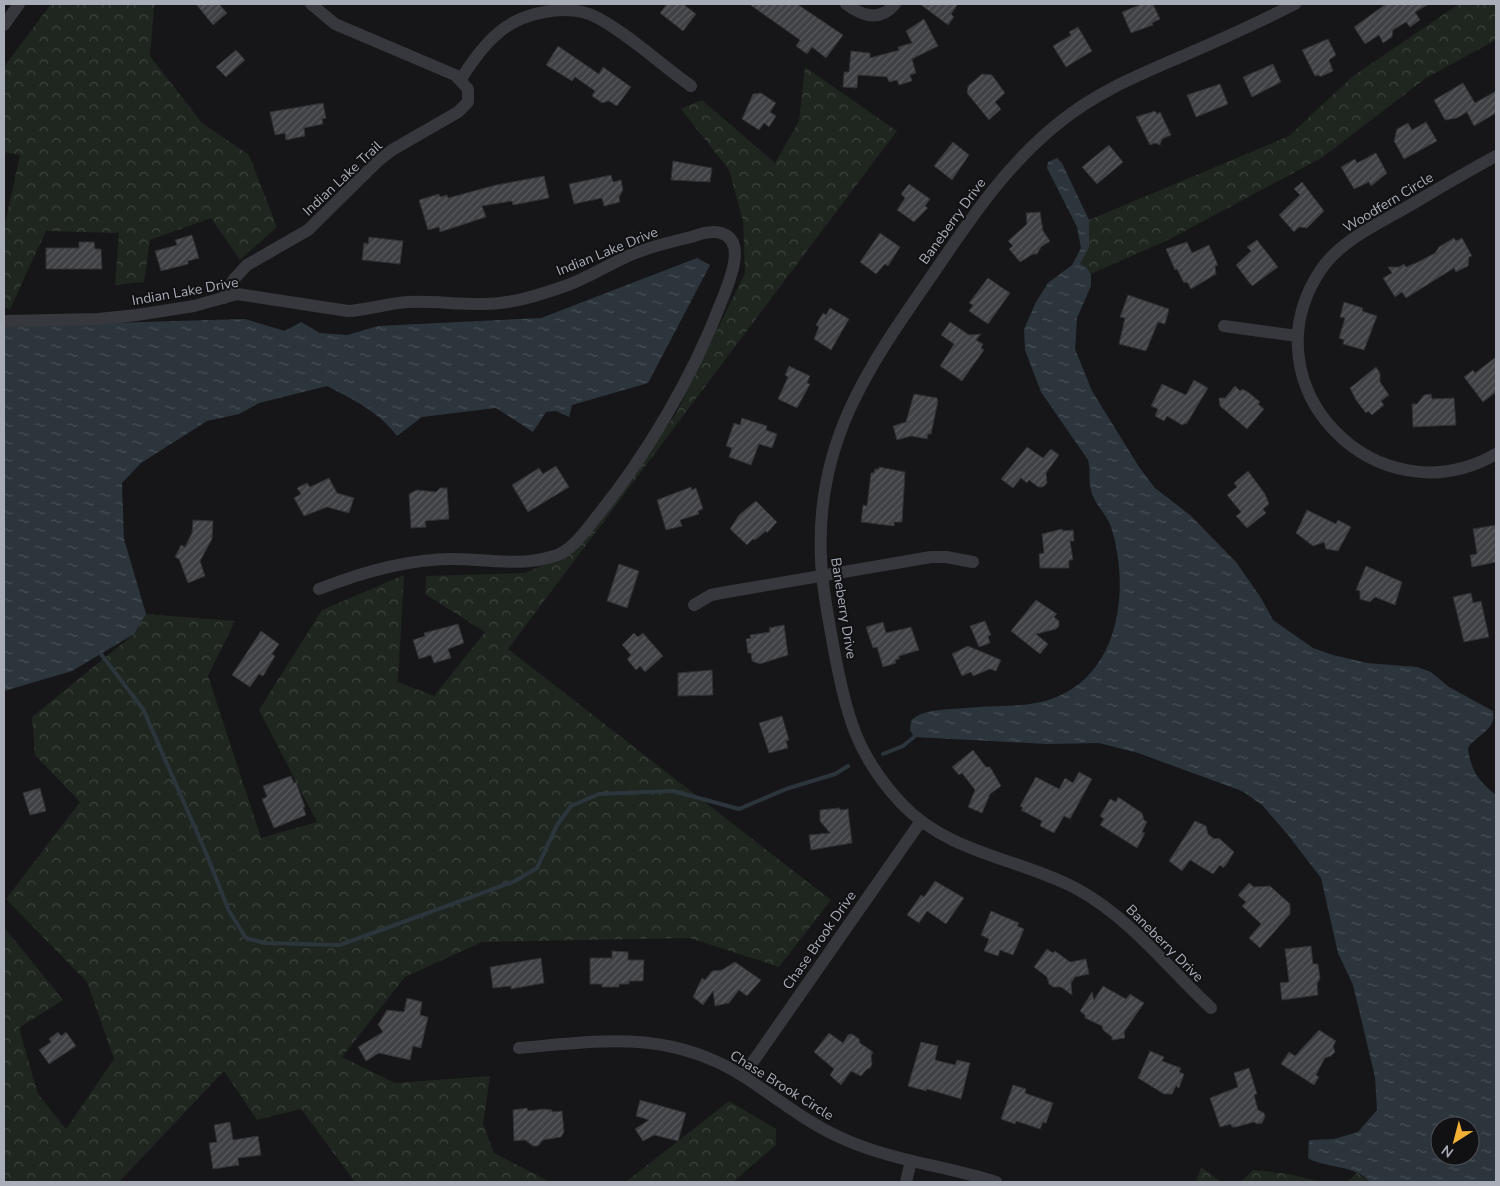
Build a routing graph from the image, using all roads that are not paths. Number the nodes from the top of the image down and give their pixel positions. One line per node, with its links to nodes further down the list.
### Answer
1 (20, 4): 6 (street)
2 (311, 4): 7 (street)
3 (846, 4): 4 (street)
4 (895, 4)
5 (1292, 4): 16 (street, Baneberry Drive)
6 (4, 25)
7 (461, 79): 8 (street); 10 (street, Indian Lake Trail)
8 (690, 86)
9 (1496, 156): 13 (street, Woodfern Circle)
10 (224, 298): 11 (street, Indian Lake Drive); 17 (street, Indian Lake Drive)
11 (4, 321)
12 (1224, 326): 13 (street)
13 (1297, 336): 14 (street, Woodfern Circle)
14 (1496, 454)
15 (973, 562): 16 (street)
16 (822, 575): 18 (street); 19 (street, Baneberry Drive)
17 (319, 589)
18 (694, 605)
19 (921, 821): 20 (street, Baneberry Drive); 22 (street, Chase Brook Drive)
20 (1211, 1008)
21 (519, 1048): 22 (street, Chase Brook Circle)
22 (744, 1076): 23 (street, Chase Brook Circle)
23 (912, 1161): 24 (street); 25 (street, Chase Brook Circle)
24 (906, 1182)
25 (996, 1182)

